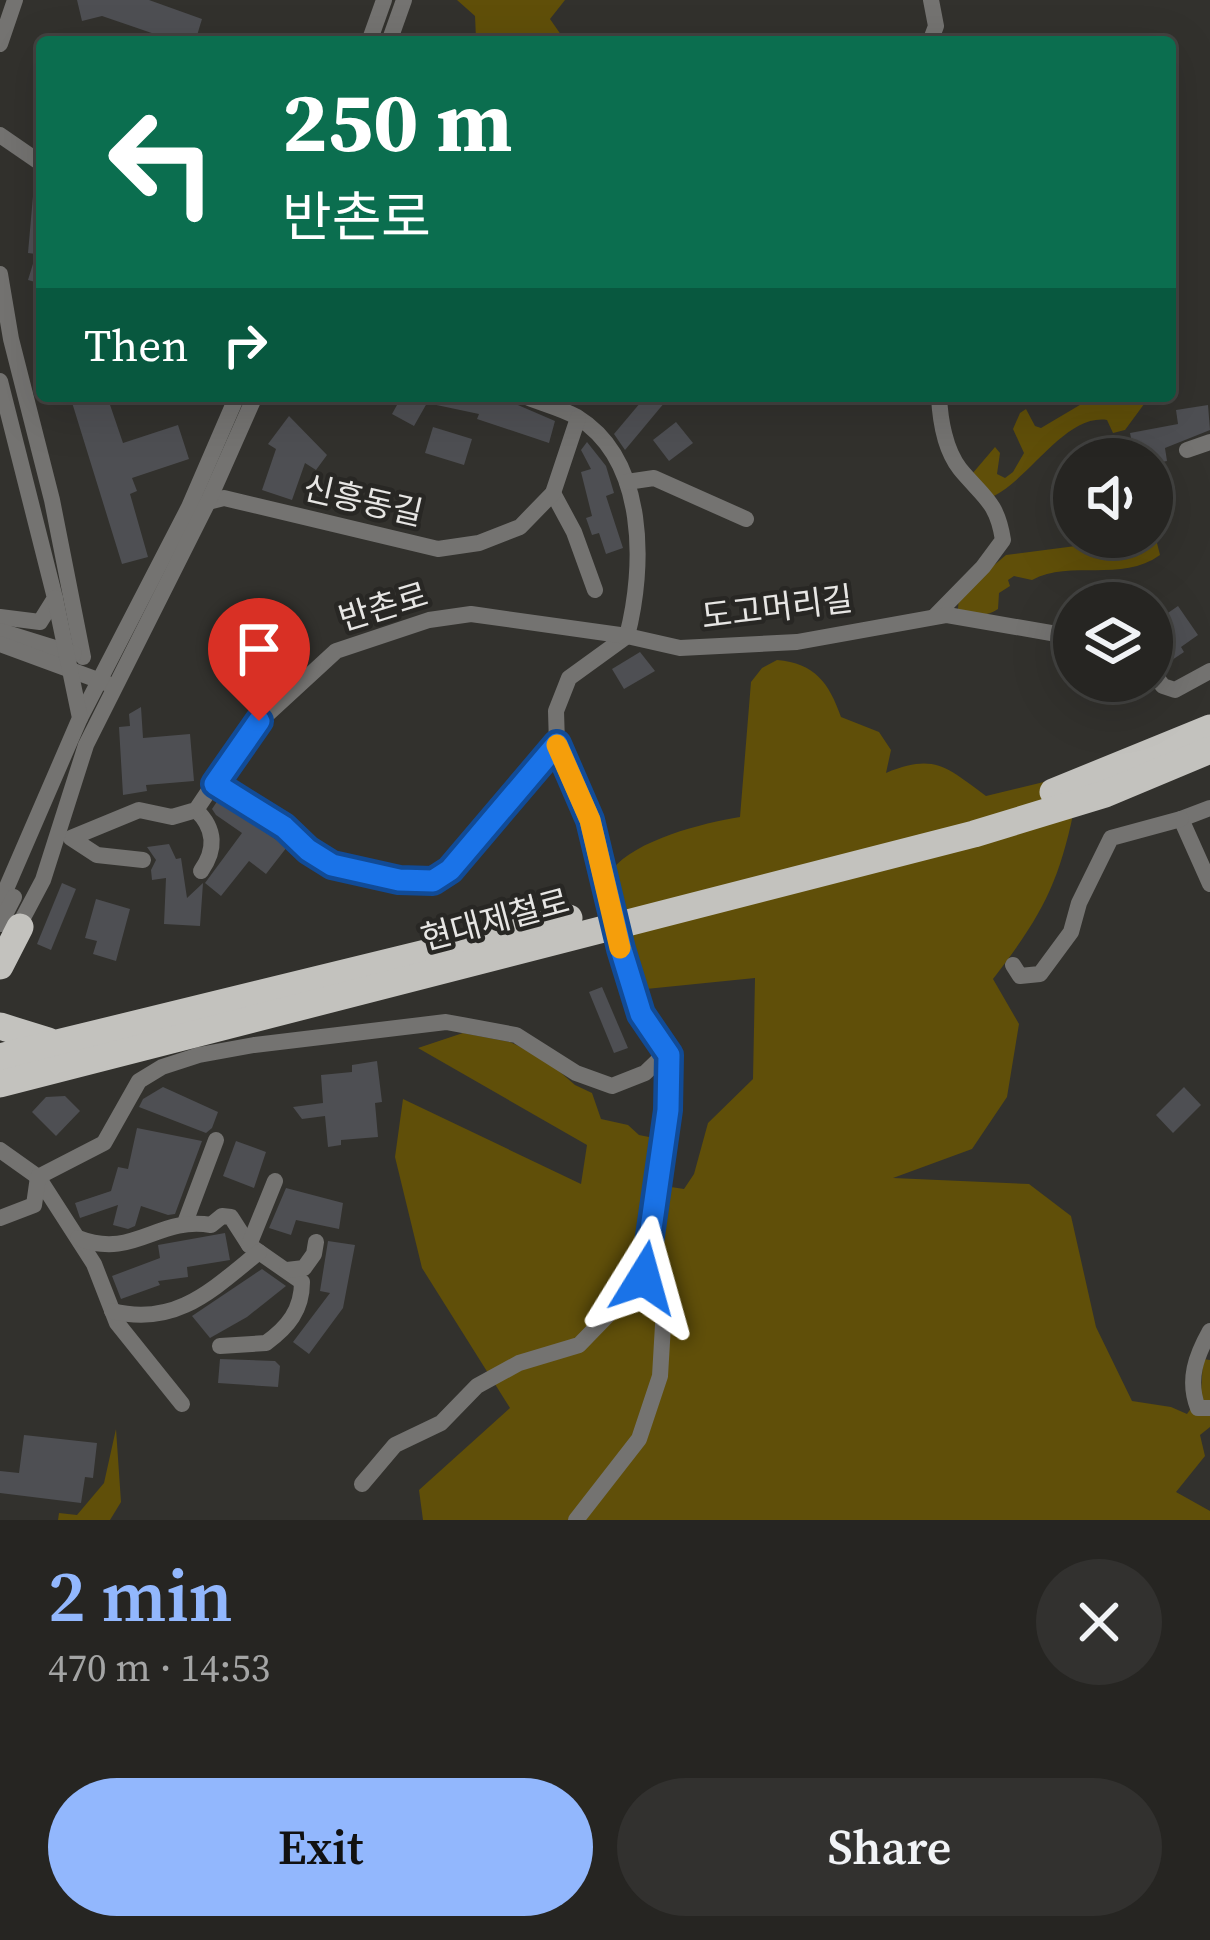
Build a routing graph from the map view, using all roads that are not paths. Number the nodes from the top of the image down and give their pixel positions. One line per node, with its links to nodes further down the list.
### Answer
1 (15, 0): 5 (street)
2 (384, 0): 6 (street)
3 (404, 0): 7 (street)
4 (931, 0): 8 (street)
5 (4, 21): 9 (street)
6 (371, 36)
7 (390, 36)
8 (932, 36)
9 (0, 44)
10 (0, 135): 11 (street)
11 (36, 160)
12 (0, 274): 33 (street)
13 (0, 381): 26 (street)
14 (234, 402): 35 (street)
15 (252, 402): 23 (street)
16 (539, 402): 18 (street)
17 (940, 402): 27 (street)
18 (578, 418): 21 (street); 22 (street)
19 (1210, 442): 20 (street)
20 (1186, 450)
21 (627, 482): 24 (street); 31 (street)
22 (553, 493): 23 (street, 신흥동길); 25 (street)
23 (208, 502): 35 (street)
24 (746, 519)
25 (595, 590)
26 (55, 598): 28 (street); 33 (street)
27 (935, 616): 30 (street, 도고머리길); 31 (street, 도고머리길)
28 (0, 617)
29 (0, 631): 33 (street)
30 (1053, 633)
31 (627, 636): 40 (street); 43 (street, 반촌로)
32 (0, 644): 33 (street)
33 (74, 658): 35 (street); 38 (street)
34 (1210, 671): 36 (street)
35 (114, 672): 38 (street); 54 (street)
36 (1173, 689)
37 (1210, 714): 44 (highway)
38 (80, 718): 48 (street)
39 (1210, 728): 44 (highway, 현대제철로)
40 (557, 744): 43 (street); 60 (street)
41 (1210, 750): 45 (highway, 현대제철로)
42 (1210, 760): 45 (highway)
43 (215, 784): 47 (street, 반촌로)
44 (1068, 787): 59 (highway, 현대제철로)
45 (1105, 794): 62 (highway, 현대제철로)
46 (1210, 808): 49 (street)
47 (196, 810): 50 (street); 51 (street)
48 (38, 817): 53 (street); 54 (street)
49 (1181, 819): 52 (street); 56 (street)
50 (143, 860)
51 (201, 872)
52 (1210, 884)
53 (0, 903)
54 (10, 926): 55 (street); 57 (highway)
55 (0, 948)
56 (1013, 965)
57 (0, 967)
58 (0, 1026): 59 (highway)
59 (58, 1042): 61 (highway, 현대제철로)
60 (668, 1051): 66 (street); 74 (street)
61 (0, 1057)
62 (12, 1081): 63 (highway)
63 (0, 1102)
64 (216, 1140): 69 (street)
65 (0, 1150): 66 (street)
66 (38, 1178): 68 (street); 70 (street)
67 (274, 1180): 72 (street)
68 (0, 1218)
69 (185, 1220): 70 (street); 72 (street)
70 (78, 1238): 75 (street)
71 (316, 1242): 73 (street)
72 (254, 1248): 73 (street); 75 (street)
73 (287, 1270): 77 (street)
74 (644, 1278): 80 (street); 81 (street)
75 (112, 1311): 78 (street)
76 (1210, 1331): 79 (street)
77 (220, 1346)
78 (182, 1404)
79 (1210, 1408)
80 (362, 1484)
81 (575, 1520)

